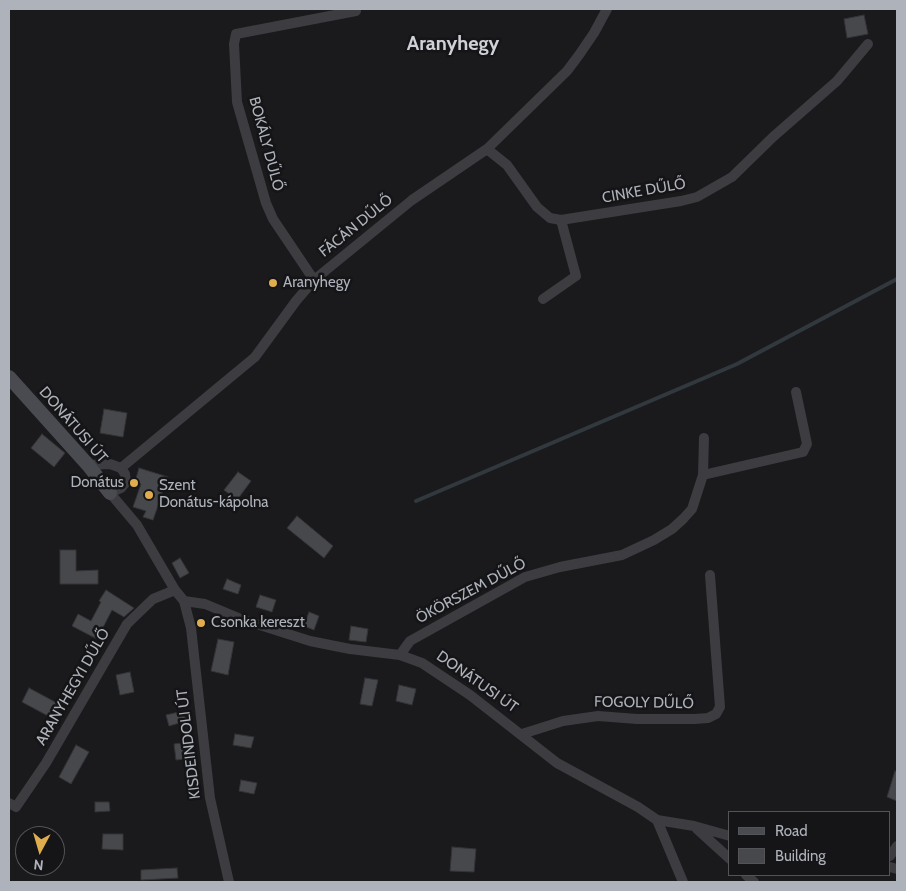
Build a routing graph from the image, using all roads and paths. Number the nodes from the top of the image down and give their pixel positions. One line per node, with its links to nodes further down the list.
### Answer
1 (607, 9): 4 (street, FÁCÁN DŰLŐ)
2 (356, 11): 6 (street, BOKÁLY DŰLŐ)
3 (868, 44): 5 (street, CINKE DŰLŐ)
4 (486, 149): 5 (street); 6 (street, FÁCÁN DŰLŐ)
5 (561, 220): 7 (street)
6 (314, 280): 12 (street, FÁCÁN DŰLŐ)
7 (543, 299)
8 (9, 377): 11 (street, DONÁTUSI ÚT)
9 (796, 392): 13 (street)
10 (704, 438): 13 (street, ÖKÖRSZEM DŰLŐ)
11 (88, 465): 12 (street); 14 (street, DONÁTUSI ÚT)
12 (122, 468): 14 (street)
13 (703, 475): 18 (street, ÖKÖRSZEM DŰLŐ)
14 (110, 493): 16 (street, DONÁTUSI ÚT)
15 (710, 575): 19 (street, FOGOLY DŰLŐ)
16 (174, 590): 17 (street, DONÁTUSI ÚT); 20 (street, ARANYHEGYI DŰLŐ)
17 (184, 601): 18 (street, DONÁTUSI ÚT); 25 (street, KISDEINDOLI ÚT)
18 (400, 655): 19 (street, DONÁTUSI ÚT)
19 (522, 734): 21 (street, DONÁTUSI ÚT)
20 (9, 803)
21 (658, 820): 22 (street); 26 (street)
22 (694, 826): 23 (street); 24 (street)
23 (728, 835)
24 (728, 857)
25 (229, 882)
26 (683, 882)

